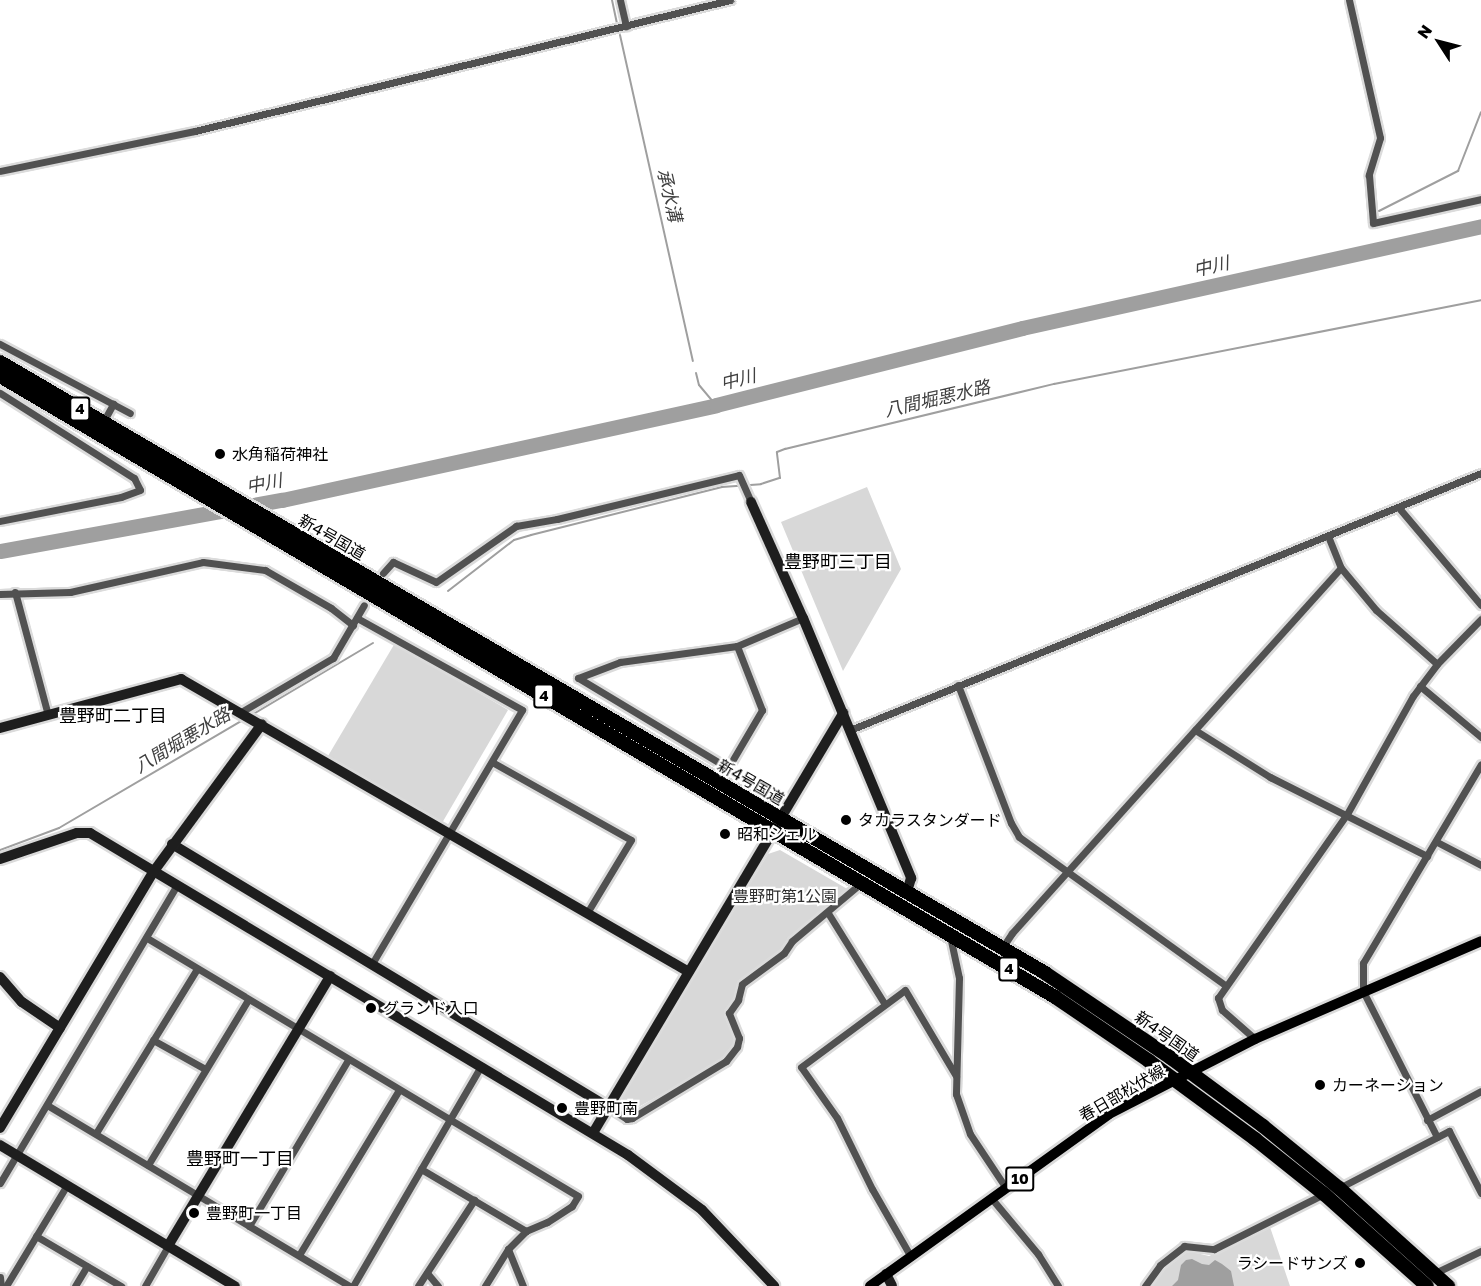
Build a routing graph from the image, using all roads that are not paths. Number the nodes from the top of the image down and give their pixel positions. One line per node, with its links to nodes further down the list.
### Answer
1 (620, 0): 4 (street)
2 (730, 0): 4 (street)
3 (1349, 0): 6 (street)
4 (626, 26): 5 (street)
5 (0, 171)
6 (1481, 200)
7 (0, 344): 11 (street)
8 (0, 362): 44 (highway, 新4号国道 / 4)
9 (0, 376): 45 (highway, 新4号国道 / 4)
10 (0, 393): 17 (street)
11 (113, 404): 12 (street); 13 (street)
12 (130, 413)
13 (107, 415)
14 (1481, 473): 16 (street)
15 (751, 502): 20 (street); 26 (street)
16 (1399, 508): 18 (street); 24 (street)
17 (0, 522)
18 (1328, 536): 19 (street); 31 (street)
19 (1341, 568): 30 (street); 39 (street)
20 (383, 573)
21 (15, 592): 22 (street); 28 (street); 35 (street)
22 (0, 594)
23 (364, 605): 25 (street)
24 (1481, 605)
25 (357, 618): 28 (street); 41 (street)
26 (803, 618): 29 (street); 34 (street)
27 (1481, 619): 30 (street)
28 (353, 625): 33 (street)
29 (737, 646): 29 (street)
30 (1437, 664): 32 (street)
31 (958, 685): 38 (street); 53 (street)
32 (1420, 686): 40 (street); 43 (street)
33 (242, 713): 35 (street); 36 (street)
34 (843, 713): 38 (street); 44 (street)
35 (48, 714): 37 (street)
36 (258, 722): 46 (street); 48 (street)
37 (0, 728)
38 (850, 730): 56 (street)
39 (1195, 730): 43 (street); 53 (street)
40 (1481, 737)
41 (492, 762): 46 (street); 57 (street)
42 (1481, 764): 47 (street)
43 (1347, 814): 49 (street); 68 (street)
44 (781, 818): 45 (street); 56 (highway, 新4号国道 / 4)
45 (773, 831): 54 (highway, 新4号国道 / 4); 65 (street)
46 (450, 833): 57 (street); 63 (street)
47 (1437, 842): 49 (street); 51 (street)
48 (172, 844): 52 (street); 63 (street)
49 (1427, 856): 69 (street)
50 (0, 859): 52 (street)
51 (1481, 865)
52 (154, 871): 55 (street); 72 (street)
53 (1066, 873): 62 (street); 68 (street)
54 (861, 883): 58 (street); 59 (highway, 新4号国道 / 4)
55 (177, 885): 60 (street); 66 (street)
56 (907, 892): 62 (highway, 新4号国道 / 4)
57 (587, 913): 65 (street)
58 (828, 913): 71 (street); 85 (street)
59 (949, 933): 80 (street); 81 (highway, 新4号国道 / 4)
60 (147, 938): 64 (street); 84 (street)
61 (1481, 941): 69 (main road, 春日部松伏線 / 10)
62 (1002, 948): 79 (highway, 新4号国道 / 4)
63 (372, 964): 85 (street)
64 (197, 969): 70 (street); 75 (street)
65 (689, 972): 85 (street)
66 (330, 976): 73 (street); 77 (street)
67 (0, 977): 72 (street)
68 (1225, 985): 74 (street)
69 (1363, 991): 74 (main road, 春日部松伏線 / 10); 87 (street)
70 (248, 1000): 73 (street); 78 (street)
71 (884, 1003): 80 (street); 112 (street)
72 (60, 1028): 88 (street)
73 (298, 1029): 76 (street); 102 (street)
74 (1255, 1039): 79 (main road, 春日部松伏線 / 10)
75 (153, 1040): 78 (street); 89 (street)
76 (348, 1060): 82 (street); 105 (street)
77 (481, 1066): 86 (street); 90 (street)
78 (206, 1069): 94 (street)
79 (1190, 1072): 81 (main road, 春日部松伏線 / 10); 99 (highway, 新4号国道 / 4)
80 (956, 1076): 98 (street)
81 (1175, 1080): 98 (main road, 春日部松伏線 / 10); 101 (highway, 新4号国道 / 4)
82 (399, 1090): 86 (street); 111 (street)
83 (1481, 1091): 87 (street)
84 (47, 1104): 89 (street); 93 (street)
85 (608, 1107): 90 (street)
86 (449, 1119): 95 (street); 106 (street)
87 (1426, 1120): 91 (street)
88 (0, 1128)
89 (96, 1133): 94 (street)
90 (593, 1133): 129 (street)
91 (1437, 1137): 99 (street); 100 (street)
92 (0, 1145): 93 (street)
93 (16, 1155): 96 (street); 97 (street)
94 (148, 1165): 102 (street)
95 (421, 1169): 104 (street); 124 (street)
96 (0, 1183)
97 (67, 1185): 107 (street); 108 (street)
98 (1006, 1188): 103 (main road, 春日部松伏線 / 10)
99 (1339, 1188): 115 (highway, 新4号国道 / 4)
100 (1481, 1193)
101 (1324, 1194): 118 (highway, 新4号国道 / 4); 133 (street)
102 (199, 1195): 105 (street); 108 (street)
103 (992, 1199): 112 (main road, 春日部松伏線 / 10); 132 (street)
104 (474, 1200): 106 (street); 114 (street)
105 (249, 1226): 111 (street)
106 (526, 1231): 109 (street)
107 (36, 1236): 113 (street); 119 (street)
108 (168, 1246): 122 (street); 123 (street)
109 (508, 1250): 127 (street); 128 (street)
110 (1481, 1251): 115 (street)
111 (299, 1256): 124 (street)
112 (911, 1257): 116 (main road, 春日部松伏線 / 10)
113 (87, 1266): 120 (street); 121 (street)
114 (427, 1273): 125 (street); 126 (street)
115 (1435, 1273): 134 (highway, 新4号国道 / 4)
116 (886, 1274): 130 (main road, 春日部松伏線 / 10); 131 (street)
117 (0, 1277): 119 (street)
118 (1421, 1283)
119 (4, 1286)
120 (75, 1286)
121 (121, 1286)
122 (145, 1286)
123 (235, 1286)
124 (352, 1286)
125 (418, 1286)
126 (438, 1286)
127 (485, 1286)
128 (523, 1286)
129 (774, 1286)
130 (870, 1286)
131 (892, 1286)
132 (1058, 1286)
133 (1145, 1286)
134 (1448, 1286)

